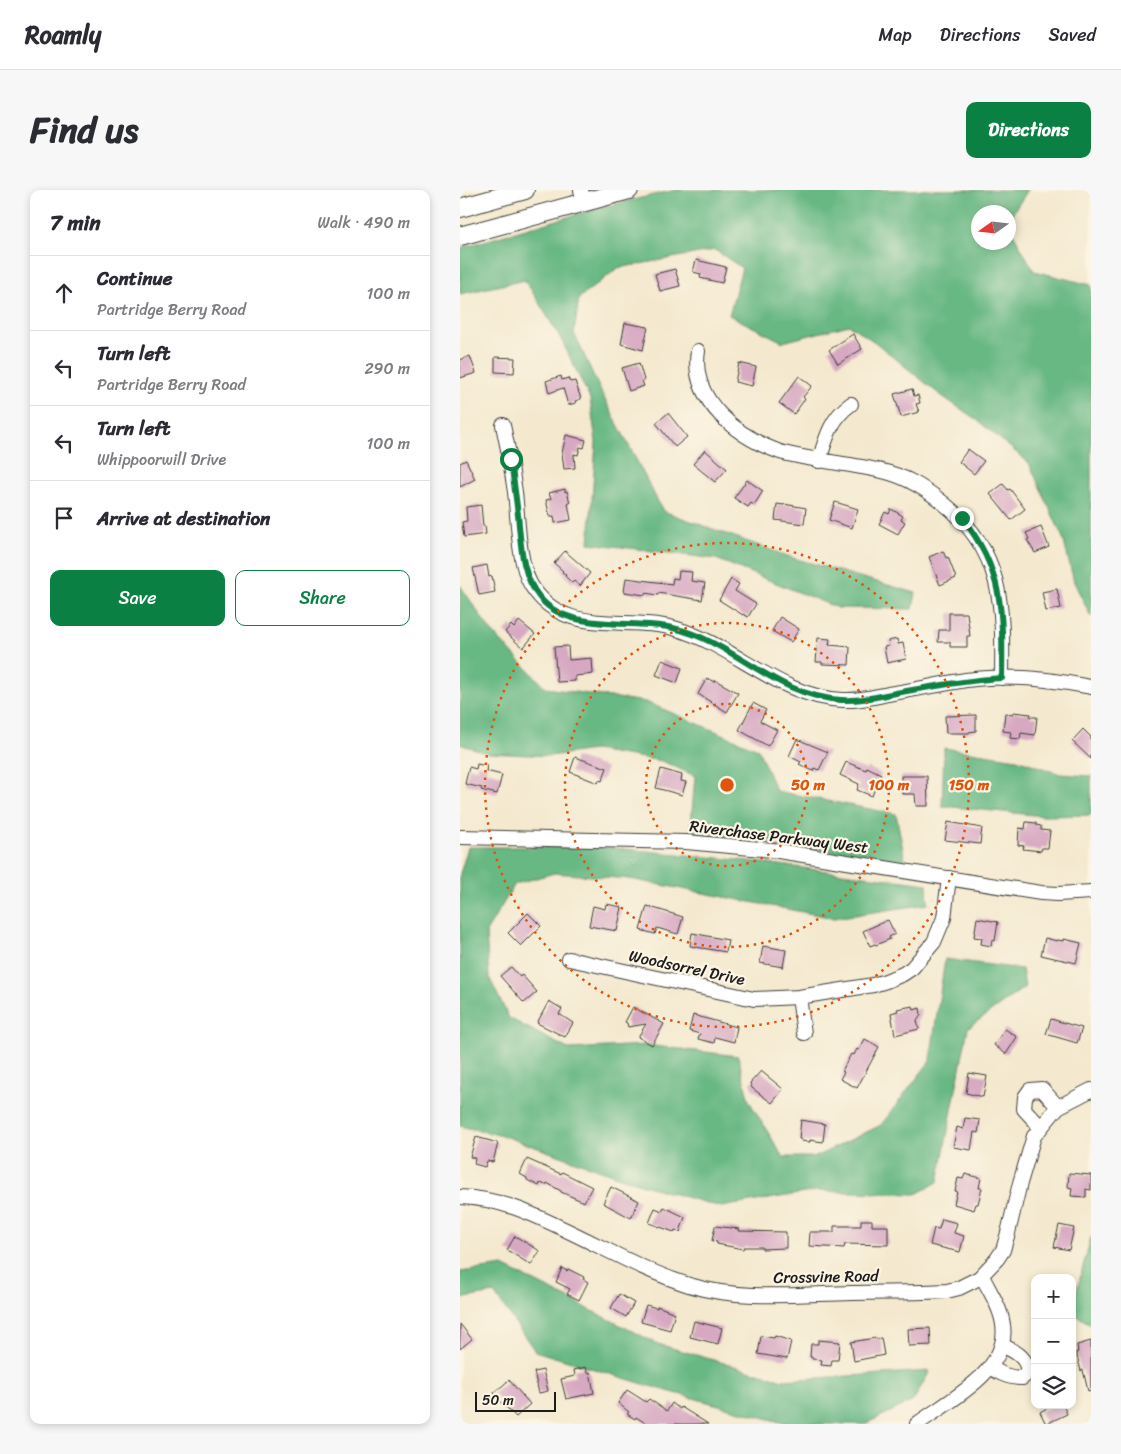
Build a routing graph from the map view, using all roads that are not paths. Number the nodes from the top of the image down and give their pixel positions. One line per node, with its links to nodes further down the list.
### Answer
1 (525, 190): 4 (main road)
2 (630, 190): 3 (main road)
3 (582, 196): 5 (main road)
4 (460, 208)
5 (460, 236)
6 (698, 351): 9 (street)
7 (851, 404): 9 (street)
8 (503, 424): 10 (street)
9 (819, 461): 10 (street)
10 (1002, 678): 11 (street)
11 (1091, 687)
12 (460, 837): 13 (street, Riverchase Parkway West)
13 (949, 878): 14 (street, Riverchase Parkway West); 16 (street, Woodsorrel Drive)
14 (1091, 892)
15 (569, 959): 16 (street, Woodsorrel Drive)
16 (799, 997): 17 (street)
17 (804, 1033)
18 (1091, 1090): 19 (street, Crossvine Road)
19 (1058, 1107): 20 (street, Crossvine Road); 20 (street)
20 (1039, 1130): 22 (street, Crossvine Road)
21 (460, 1197): 22 (street, Crossvine Road)
22 (982, 1276): 23 (street)
23 (1002, 1345): 24 (street); 24 (street)
24 (990, 1368): 25 (street)
25 (916, 1424)

